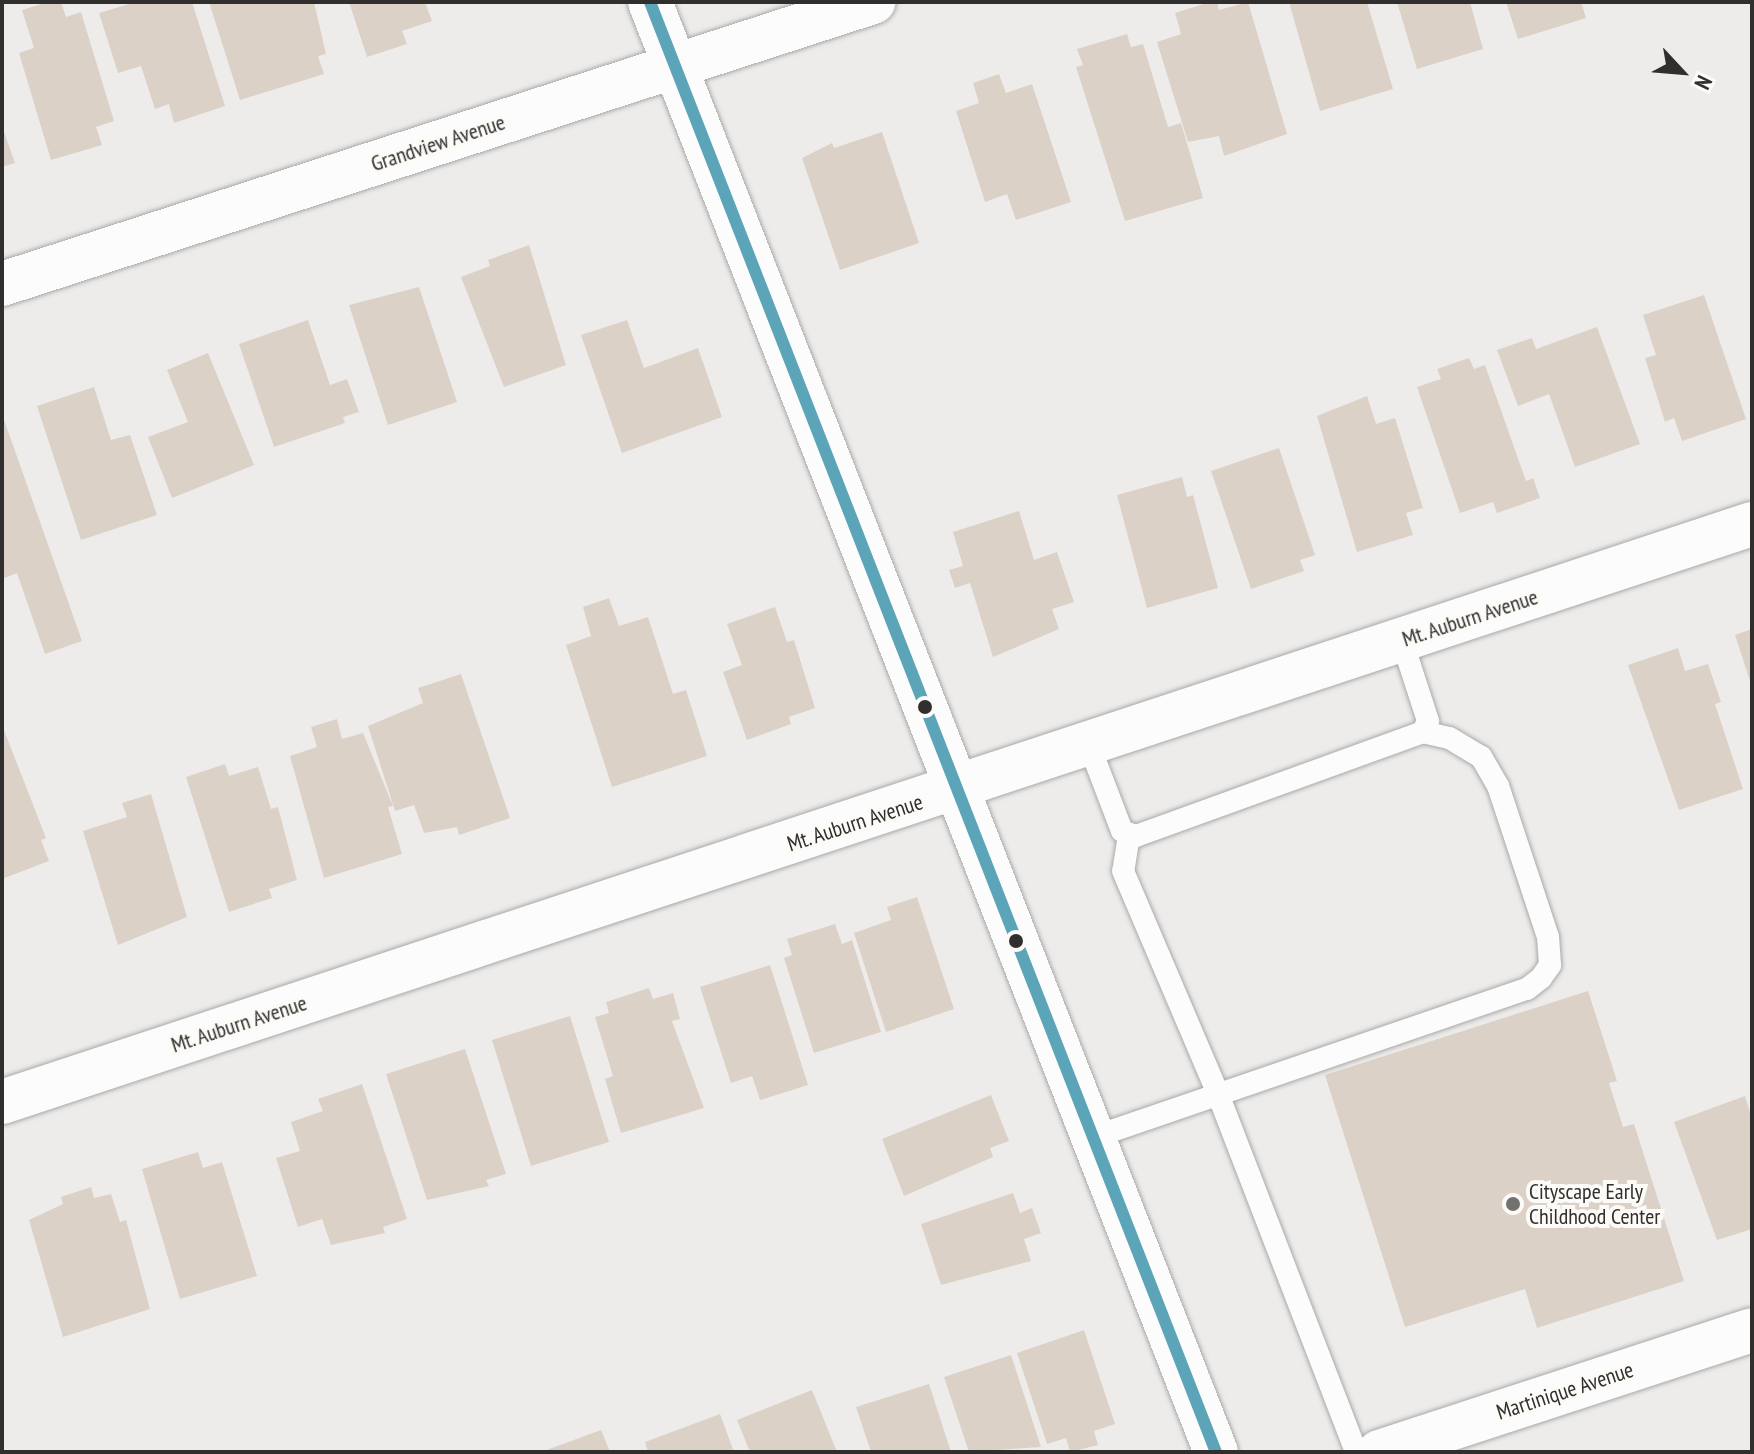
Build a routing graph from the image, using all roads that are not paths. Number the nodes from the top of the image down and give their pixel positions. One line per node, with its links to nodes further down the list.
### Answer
1 (650, 2): 3 (street)
2 (873, 2): 3 (street, Grandview Avenue)
3 (675, 67): 4 (street, Grandview Avenue); 9 (street)
4 (2, 284)
5 (1752, 524): 6 (street, Mt. Auburn Avenue)
6 (1402, 641): 7 (lane); 8 (street, Mt. Auburn Avenue)
7 (1423, 732): 10 (lane); 11 (lane)
8 (1088, 742): 9 (street, Mt. Auburn Avenue); 10 (lane)
9 (954, 790): 12 (street, Mt. Auburn Avenue); 13 (street)
10 (1129, 835): 11 (lane)
11 (1218, 1094): 13 (lane); 16 (lane)
12 (2, 1102)
13 (1097, 1136): 15 (street)
14 (1752, 1330): 17 (street, Martinique Avenue)
15 (1216, 1452)
16 (1356, 1452)
17 (1379, 1452)

